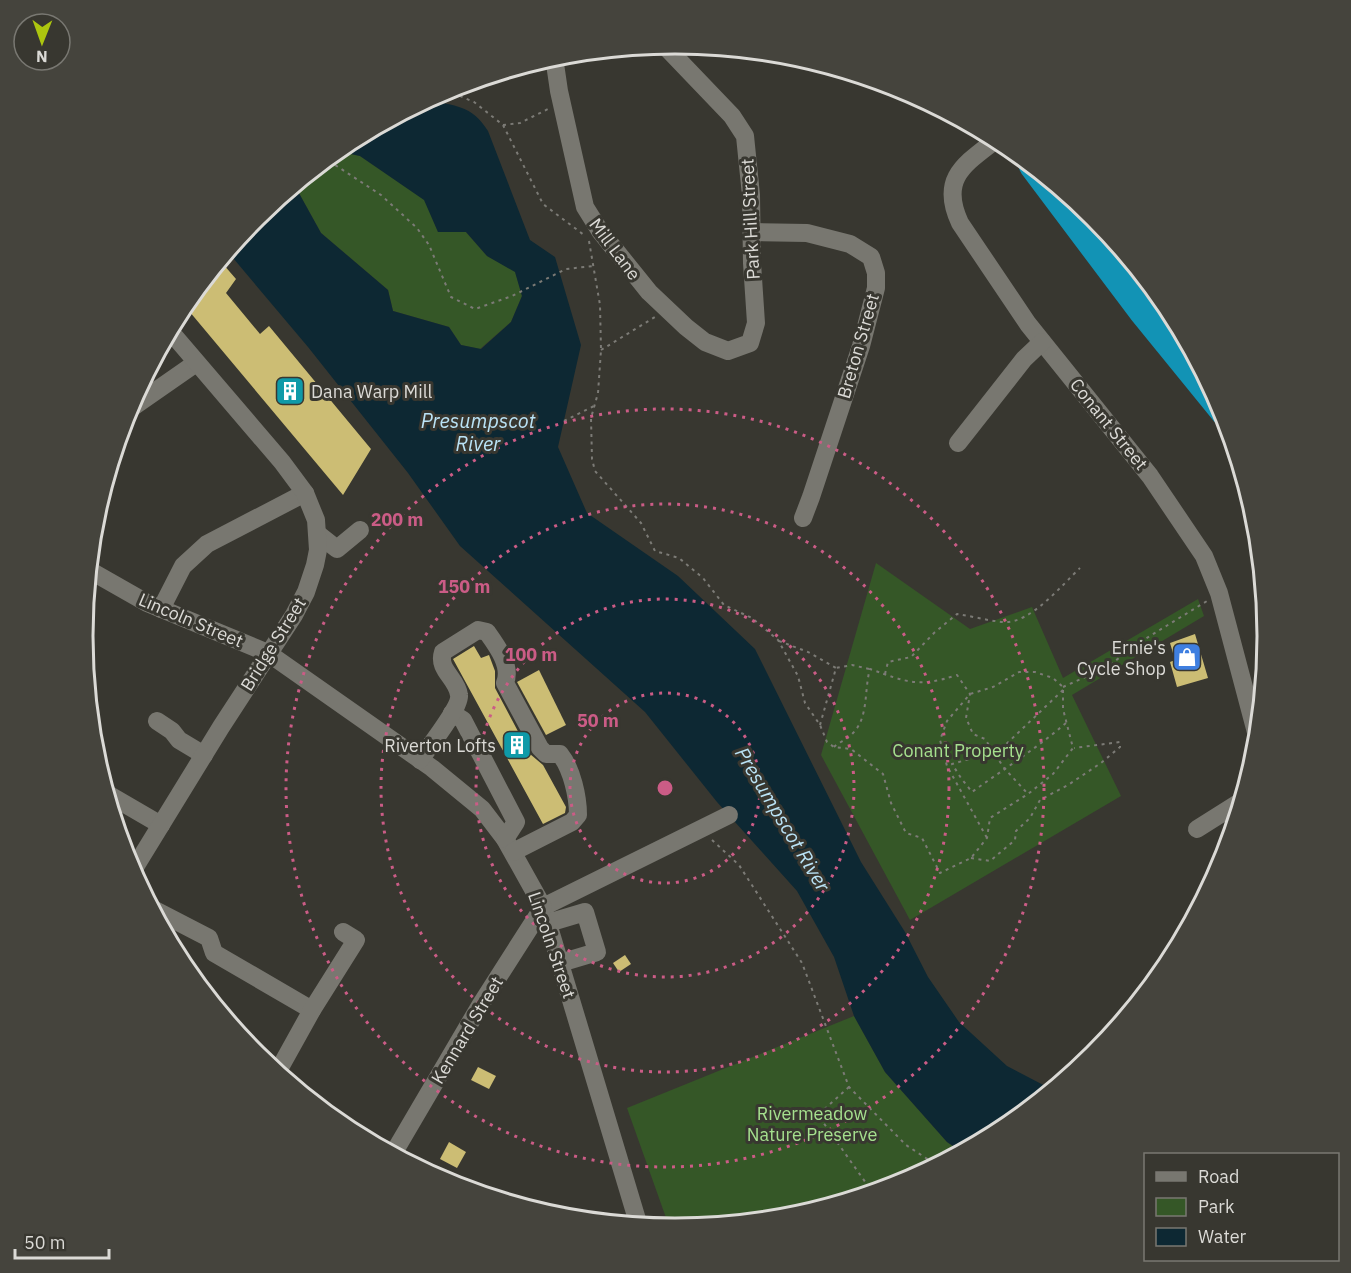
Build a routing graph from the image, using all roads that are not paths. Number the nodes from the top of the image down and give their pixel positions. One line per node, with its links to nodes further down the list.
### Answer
1 (673, 54): 5 (street, Park Hill Street)
2 (556, 67): 8 (street, Mill Lane)
3 (989, 146): 7 (street, Conant Street)
4 (1051, 192): 10 (highway)
5 (752, 232): 8 (street, Park Hill Street); 14 (street, Breton Street)
6 (176, 338): 9 (street, Bridge Street)
7 (1042, 342): 12 (street); 21 (street, Conant Street)
8 (741, 346)
9 (196, 363): 11 (street); 13 (street, Bridge Street)
10 (1200, 384)
11 (144, 399)
12 (958, 443)
13 (305, 494): 16 (street, Bridge Street); 18 (street)
14 (803, 518)
15 (360, 530): 16 (street)
16 (318, 534): 19 (street, Bridge Street)
17 (96, 574): 18 (street, Lincoln Street)
18 (161, 609): 19 (street, Lincoln Street)
19 (268, 653): 23 (street, Bridge Street); 24 (street, Lincoln Street)
20 (452, 713): 24 (street); 30 (street); 30 (street)
21 (1252, 718)
22 (157, 720): 23 (street)
23 (204, 755): 28 (street, Bridge Street)
24 (420, 760): 30 (street, Lincoln Street)
25 (117, 799): 28 (street)
26 (1232, 807): 29 (street)
27 (729, 815): 33 (street)
28 (161, 825): 31 (street, Bridge Street)
29 (1197, 829)
30 (509, 846): 33 (street, Lincoln Street)
31 (138, 862)
32 (164, 915): 36 (street)
33 (545, 915): 35 (street, Lincoln Street); 35 (street); 38 (street, Kennard Street)
34 (343, 932): 36 (street)
35 (560, 963): 39 (street, Lincoln Street)
36 (312, 1010): 37 (street)
37 (282, 1065)
38 (397, 1148)
39 (637, 1218)

